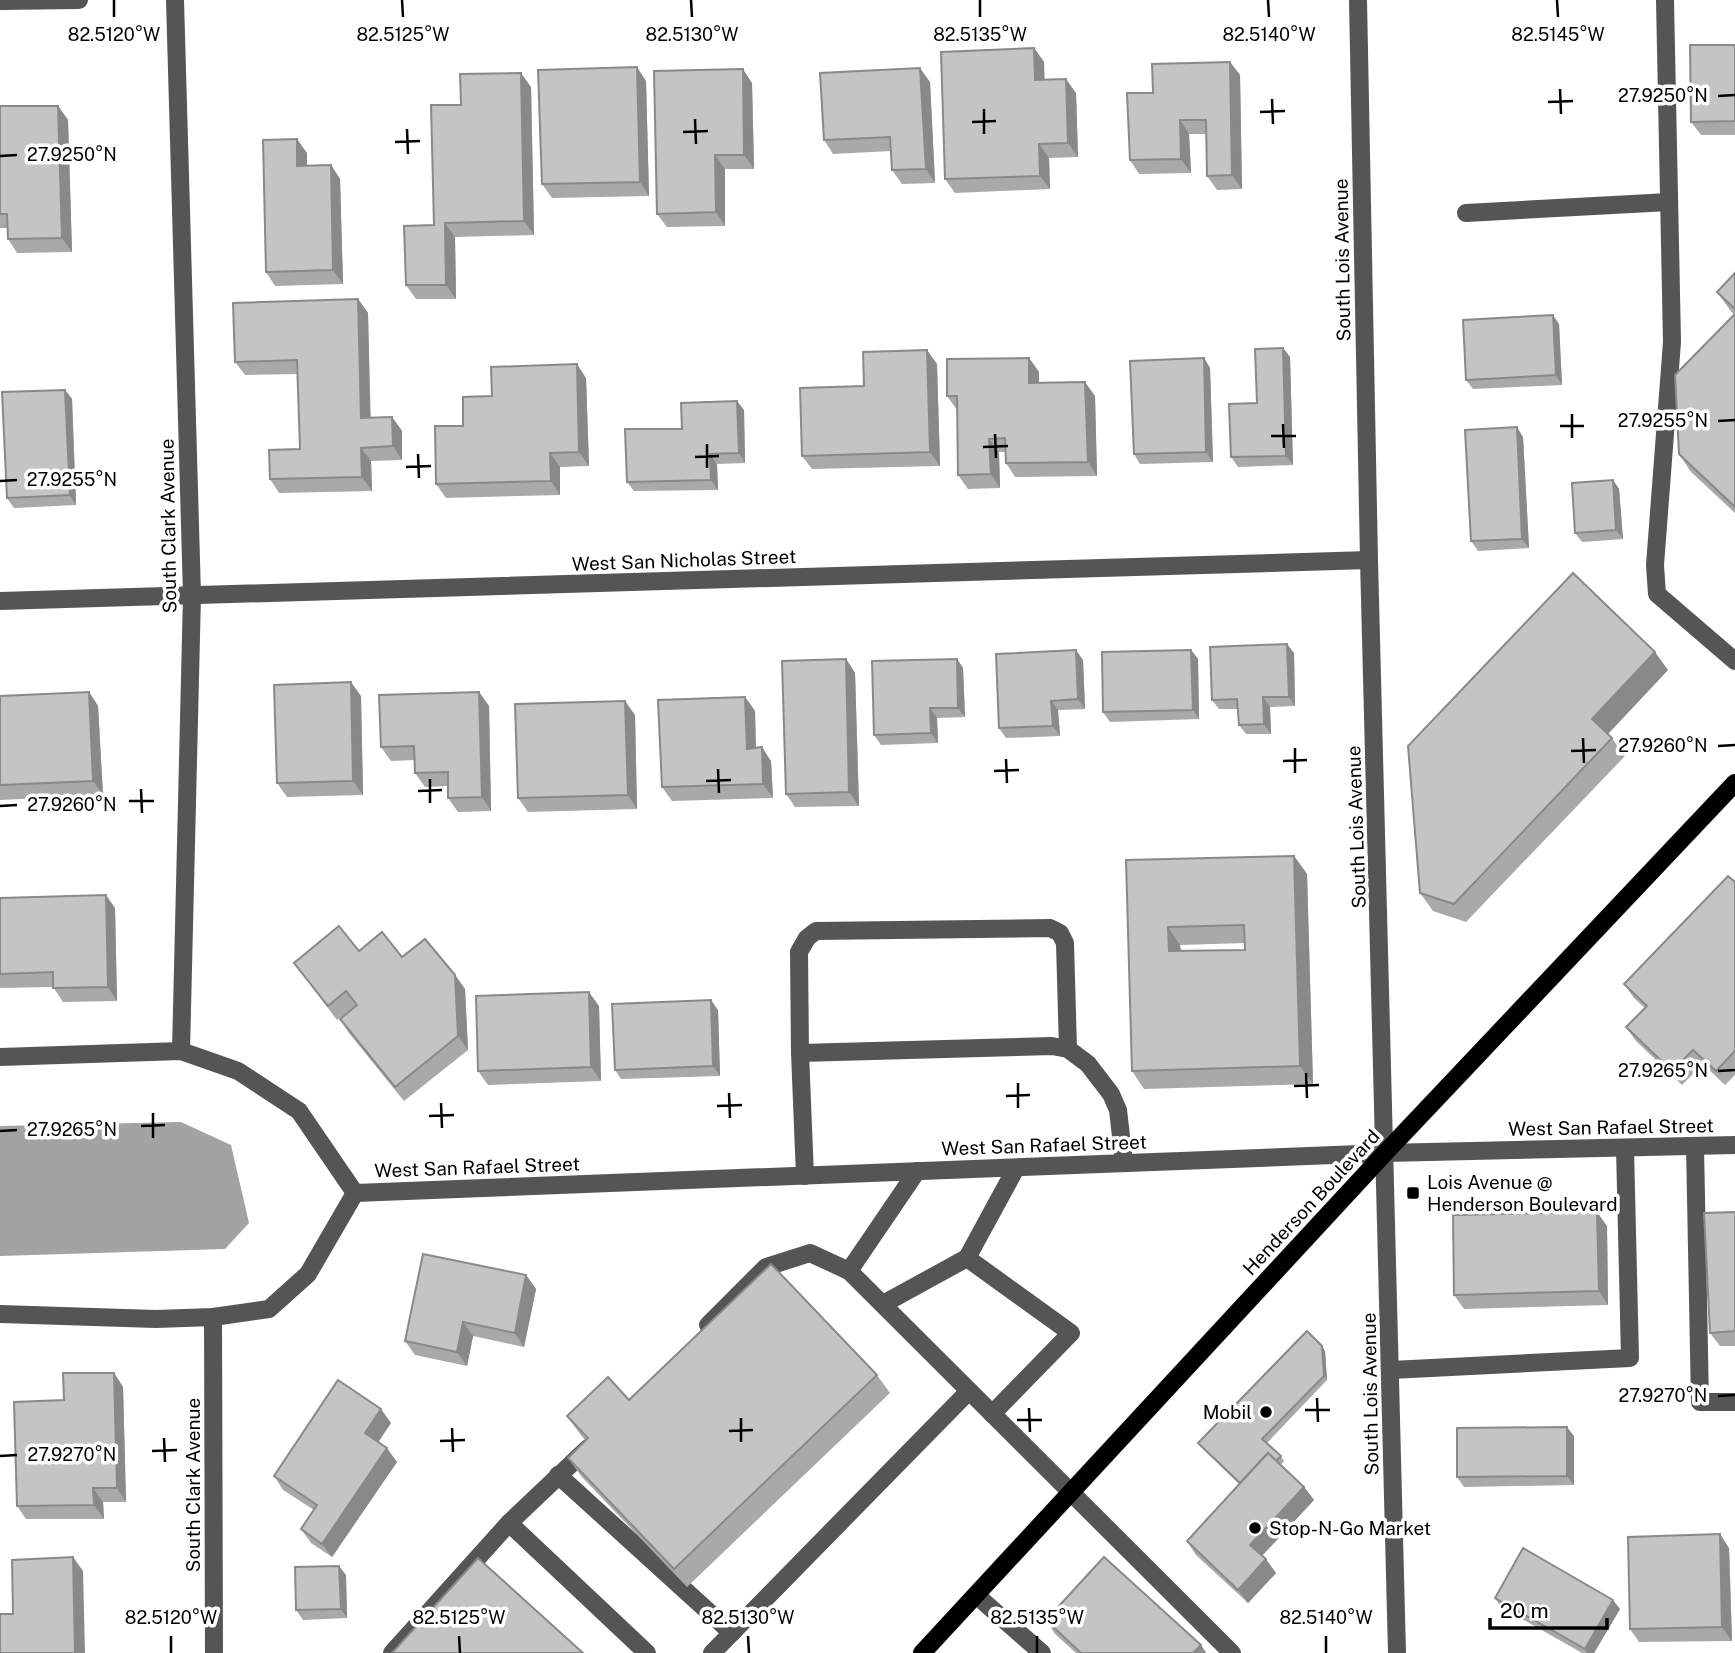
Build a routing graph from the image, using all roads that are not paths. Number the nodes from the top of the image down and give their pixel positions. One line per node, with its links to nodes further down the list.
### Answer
1 (79, 0): 5 (street)
2 (175, 0): 9 (street, South Clark Avenue)
3 (1358, 0): 8 (street, South Lois Avenue)
4 (1665, 0): 6 (street)
5 (0, 1)
6 (1669, 202): 7 (street); 11 (street)
7 (1466, 213)
8 (1369, 561): 9 (street, West San Nicholas Street); 20 (street, South Lois Avenue)
9 (192, 595): 10 (street, West San Nicholas Street); 14 (street, South Clark Avenue)
10 (0, 601)
11 (1735, 661)
12 (1735, 783): 20 (main road, Henderson Boulevard)
13 (1068, 1049): 15 (street); 15 (street); 21 (street)
14 (181, 1051): 16 (street, West San Rafael Street); 25 (street, West San Rafael Street)
15 (800, 1053): 24 (street)
16 (0, 1058)
17 (1735, 1145): 18 (street, West San Rafael Street)
18 (1695, 1146): 19 (street, West San Rafael Street); 34 (street)
19 (1625, 1148): 20 (street, West San Rafael Street); 32 (street)
20 (1385, 1153): 21 (street, West San Rafael Street); 32 (street, South Lois Avenue); 38 (main road, Henderson Boulevard)
21 (1124, 1163): 22 (street, West San Rafael Street)
22 (1016, 1168): 23 (street, West San Rafael Street); 26 (street)
23 (917, 1171): 24 (street, West San Rafael Street); 27 (street)
24 (805, 1176): 25 (street, West San Rafael Street)
25 (355, 1193): 30 (street, West San Rafael Street)
26 (967, 1258): 28 (street); 35 (street)
27 (849, 1271): 28 (street); 31 (street)
28 (883, 1304): 33 (street)
29 (0, 1314): 30 (street, West San Rafael Street)
30 (213, 1317): 43 (street, South Clark Avenue)
31 (698, 1336)
32 (1391, 1370): 42 (street, South Lois Avenue)
33 (969, 1391): 35 (street); 41 (street)
34 (1735, 1402)
35 (992, 1414): 38 (street)
36 (590, 1445): 37 (street)
37 (558, 1475): 39 (street); 41 (street)
38 (1070, 1493): 40 (main road, Henderson Boulevard); 49 (street)
39 (509, 1523): 44 (street); 45 (street)
40 (976, 1595): 47 (main road, Henderson Boulevard); 48 (street)
41 (732, 1633): 46 (street)
42 (1395, 1652)
43 (214, 1653)
44 (392, 1653)
45 (647, 1653)
46 (712, 1653)
47 (922, 1653)
48 (1042, 1653)
49 (1232, 1653)

